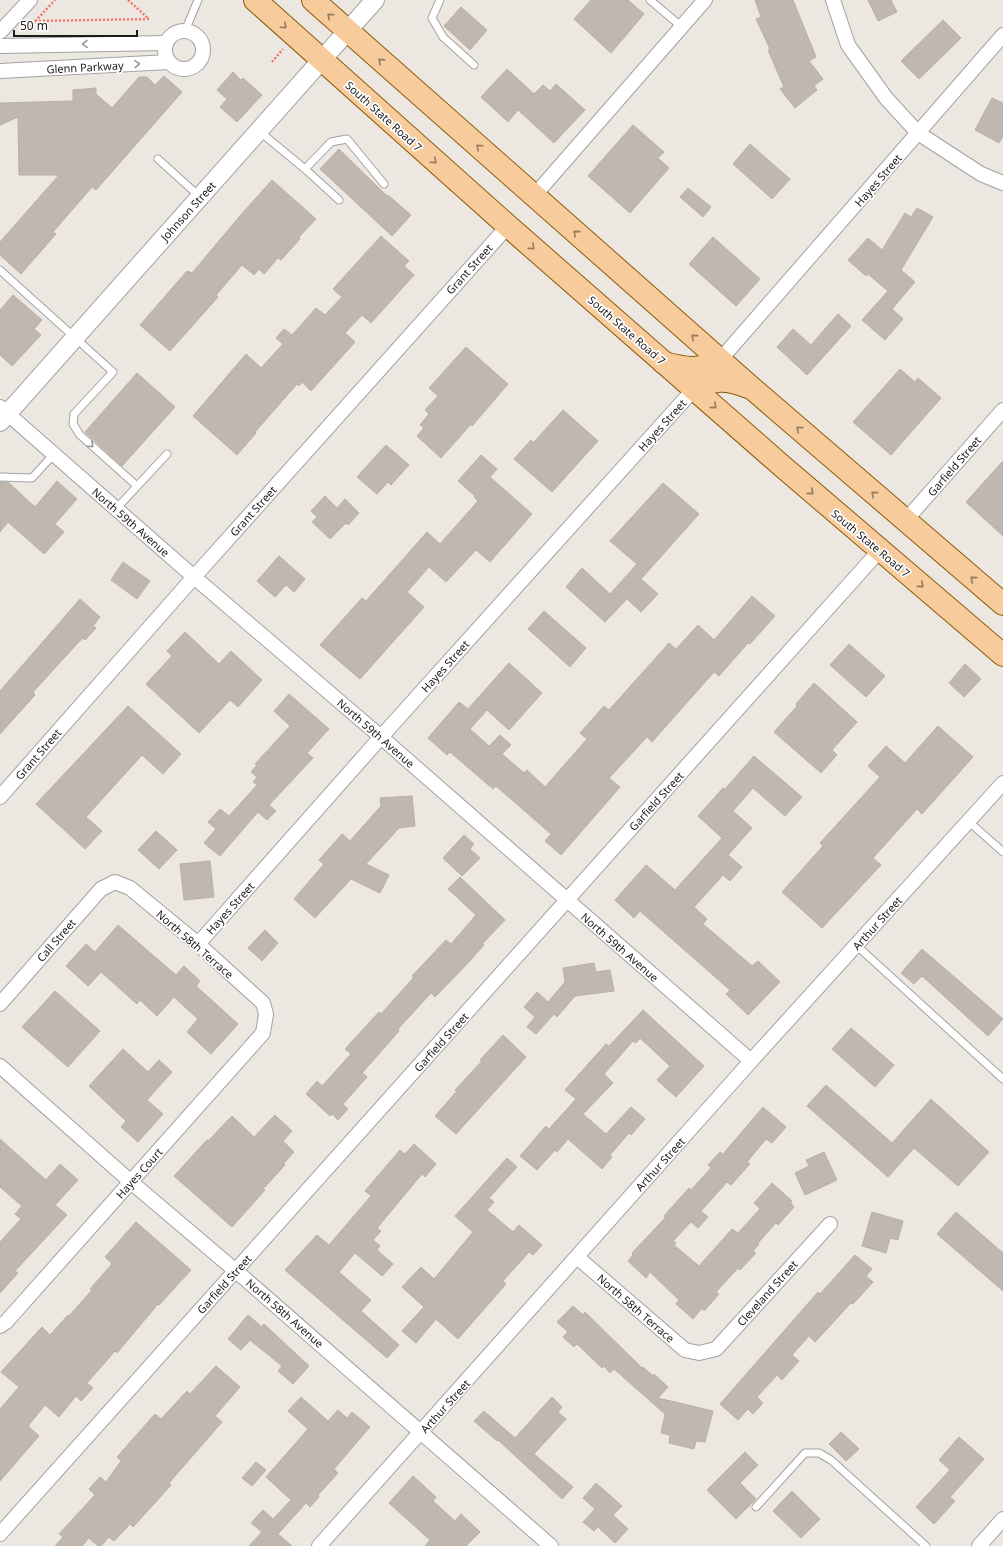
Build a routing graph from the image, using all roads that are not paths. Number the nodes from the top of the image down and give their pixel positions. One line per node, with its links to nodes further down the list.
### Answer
1 (30, 0): 13 (street)
2 (198, 0): 11 (lane)
3 (255, 0): 17 (main road, South State Road 7, one-way to 17)
4 (313, 0): 12 (main road, one-way to 4)
5 (375, 0): 12 (street, Johnson Street)
6 (440, 0): 19 (lane)
7 (650, 0): 10 (lane)
8 (705, 0): 10 (street)
9 (833, 0): 22 (street)
10 (682, 27): 27 (street)
11 (185, 31): 15 (street); 18 (street, Glenn Parkway)
12 (348, 31): 17 (street, Johnson Street); 27 (main road, one-way to 12)
13 (0, 32)
14 (1003, 35): 22 (street, Hayes Street)
15 (166, 43): 16 (street, Glenn Parkway, one-way to 16); 18 (street)
16 (7, 46)
17 (322, 60): 21 (street, Johnson Street); 30 (main road, South State Road 7, one-way to 30)
18 (169, 62): 20 (street, Glenn Parkway, one-way to 18)
19 (474, 65)
20 (0, 71)
21 (259, 131): 24 (lane); 28 (street, Johnson Street)
22 (918, 133): 25 (street); 33 (street, Hayes Street)
23 (158, 159): 28 (lane)
24 (305, 169): 26 (lane); 29 (lane)
25 (1003, 183)
26 (384, 184)
27 (534, 196): 33 (main road, one-way to 27)
28 (200, 197): 32 (street, Johnson Street)
29 (339, 200)
30 (508, 226): 34 (main road, South State Road 7, one-way to 34); 46 (street, Grant Street)
31 (0, 270): 32 (lane)
32 (75, 338): 38 (street, Johnson Street); 42 (lane, one-way to 42)
33 (720, 360): 34 (main road); 36 (main road)
34 (663, 362): 35 (main road, South State Road 7)
35 (694, 389): 36 (main road); 45 (main road, South State Road 7, one-way to 45); 49 (street, Hayes Street)
36 (754, 390): 44 (main road, one-way to 36)
37 (1003, 410): 44 (street, Garfield Street)
38 (3, 414): 39 (street, North 59th Avenue)
39 (54, 454): 41 (lane); 43 (street, North 59th Avenue)
40 (167, 454): 42 (lane)
41 (0, 477)
42 (137, 486): 43 (lane)
43 (116, 509): 46 (street, North 59th Avenue)
44 (905, 521): 47 (main road, one-way to 44)
45 (880, 550): 48 (main road, South State Road 7, one-way to 48); 55 (street, Garfield Street)
46 (194, 577): 49 (street, North 59th Avenue); 51 (street, Grant Street)
47 (1003, 604)
48 (1003, 655)
49 (381, 737): 55 (street, North 59th Avenue); 56 (street, Hayes Street)
50 (1003, 783): 52 (street, Arthur Street)
51 (0, 797)
52 (968, 821): 53 (lane); 57 (street, Arthur Street)
53 (1003, 852)
54 (115, 882): 56 (street, North 58th Terrace); 58 (street, Call Street)
55 (567, 901): 60 (street, North 59th Avenue); 66 (street, Garfield Street)
56 (198, 944): 59 (street, North 58th Terrace)
57 (856, 945): 60 (street, Arthur Street); 62 (lane)
58 (0, 1004)
59 (266, 1014): 63 (street, Hayes Court)
60 (751, 1061): 65 (street, Arthur Street)
61 (0, 1066): 63 (street, North 58th Avenue)
62 (1003, 1079)
63 (131, 1182): 66 (street, North 58th Avenue); 67 (street, Hayes Court)
64 (830, 1224): 68 (street, Cleveland Street)
65 (577, 1257): 68 (street, North 58th Terrace); 69 (street, Arthur Street)
66 (236, 1270): 69 (street, North 58th Avenue); 72 (street, Garfield Street)
67 (0, 1326)
68 (699, 1353)
69 (421, 1432): 73 (street, Arthur Street); 74 (street, North 58th Avenue)
70 (756, 1507): 75 (lane)
71 (1003, 1519): 76 (street)
72 (0, 1534)
73 (319, 1546)
74 (551, 1546)
75 (926, 1546)
76 (979, 1546)

